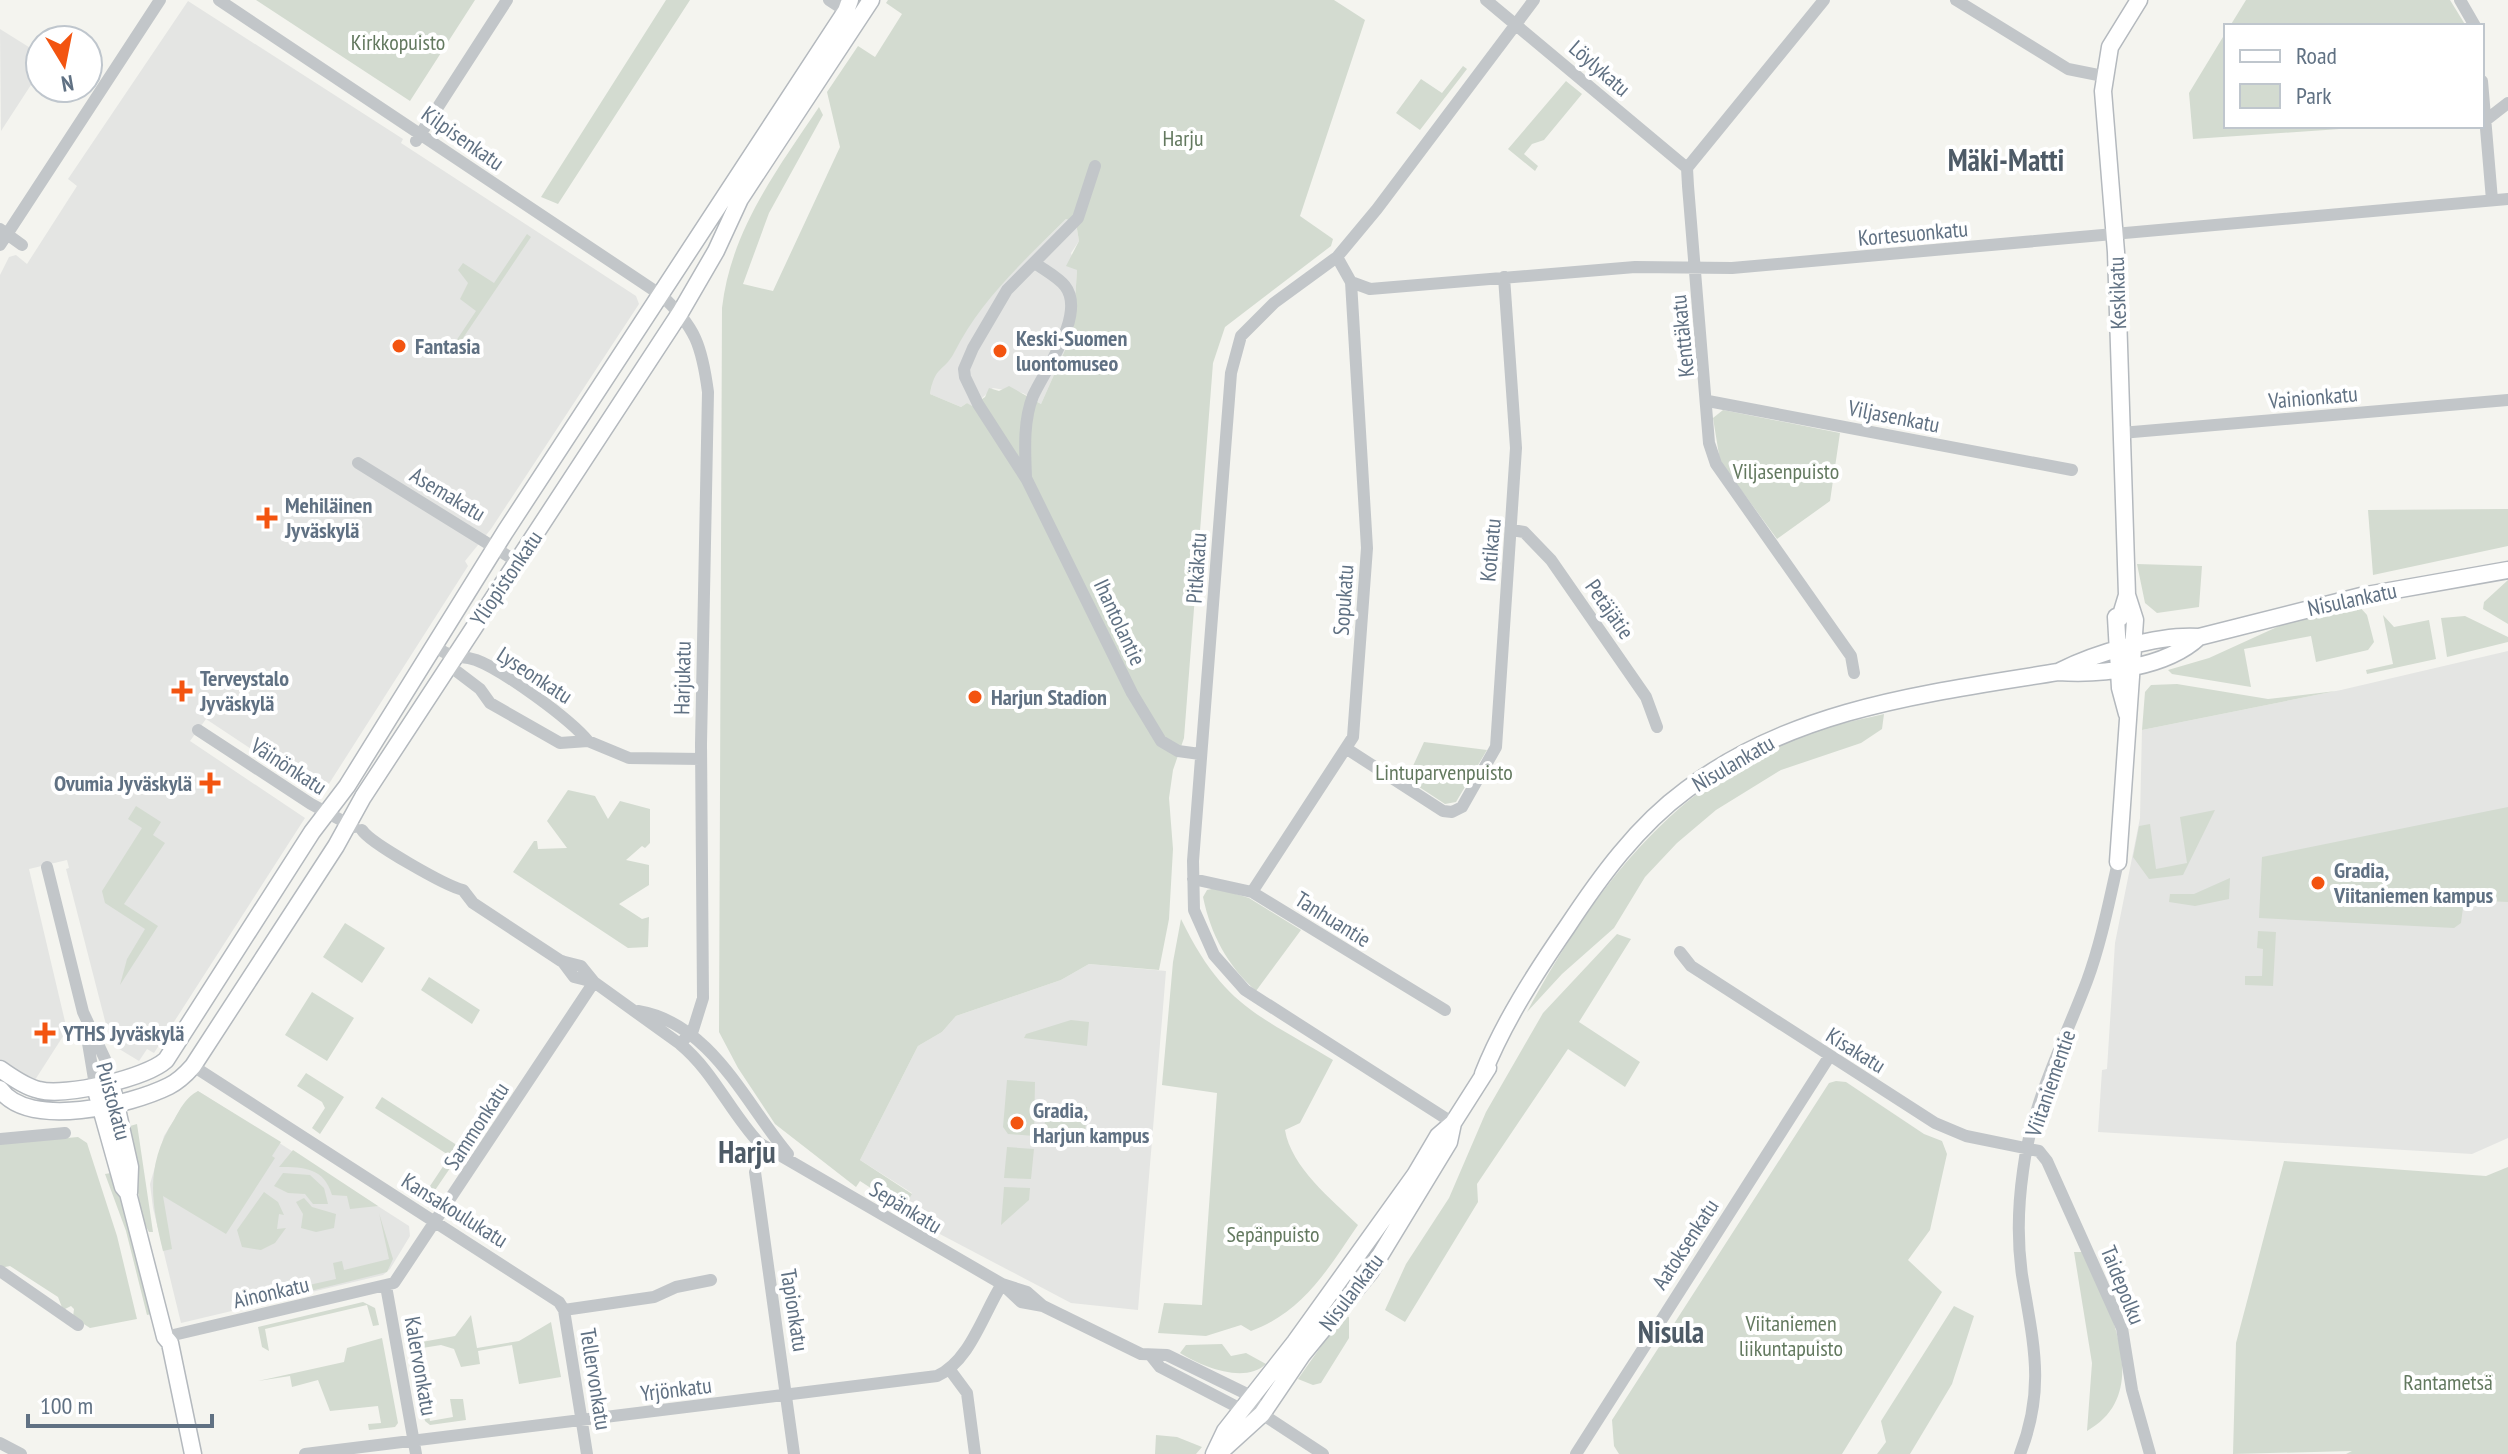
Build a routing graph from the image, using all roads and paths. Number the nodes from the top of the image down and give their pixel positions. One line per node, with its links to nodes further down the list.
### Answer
1 (160, 0): 25 (street)
2 (219, 0): 19 (street, Kilpisenkatu)
3 (507, 0): 19 (street)
4 (829, 0): 12 (street)
5 (871, 0): 12 (main road, Yliopistonkatu)
6 (1486, 0): 13 (street, Löylykatu)
7 (1534, 0): 13 (street, Pitkäkatu)
8 (1824, 0): 21 (street)
9 (1956, 0): 15 (street)
10 (2139, 0): 15 (main road, Keskikatu)
11 (2460, 0): 14 (street)
12 (852, 10): 32 (main road, Yliopistonkatu); 33 (main road, Yliopistonkatu)
13 (1517, 24): 21 (street, Löylykatu); 27 (street, Pitkäkatu)
14 (2474, 24)
15 (2103, 76): 24 (main road, Keskikatu)
16 (2484, 100): 18 (street)
17 (2508, 103): 18 (street)
18 (2486, 120): 23 (street)
19 (418, 138): 32 (street, Kilpisenkatu)
20 (1095, 166): 28 (street, Ihantolantie)
21 (1687, 168): 29 (street, Kenttäkatu)
22 (2508, 199): 23 (street, Kortesuonkatu)
23 (2492, 200): 24 (street, Kortesuonkatu)
24 (2114, 234): 29 (street, Kortesuonkatu); 36 (main road, Keskikatu)
25 (3, 236): 26 (street)
26 (22, 245)
27 (1337, 257): 31 (street); 52 (street, Pitkäkatu)
28 (1035, 263): 39 (street, Ihantolantie); 39 (street, Ihantolantie)
29 (1696, 268): 30 (street, Kortesuonkatu); 35 (street, Kenttäkatu)
30 (1504, 277): 31 (street, Kortesuonkatu); 40 (street, Kotikatu)
31 (1351, 282): 51 (street, Sopukatu)
32 (661, 295): 33 (street, Kilpisenkatu); 41 (main road, Yliopistonkatu)
33 (680, 313): 42 (main road, Yliopistonkatu); 53 (street, Harjukatu)
34 (2508, 400): 36 (street, Vainionkatu)
35 (1708, 401): 38 (street, Viljasenkatu); 47 (street, Kenttäkatu)
36 (2121, 433): 45 (main road, Keskikatu)
37 (358, 463): 41 (street, Asemakatu)
38 (2072, 470)
39 (1027, 480): 52 (street, Ihantolantie)
40 (1512, 530): 48 (street, Petäjätie); 51 (street, Kotikatu)
41 (497, 548): 42 (street, Asemakatu); 44 (main road, Yliopistonkatu)
42 (516, 561): 46 (main road, Yliopistonkatu)
43 (2508, 570): 45 (main road, Nisulankatu)
44 (436, 647): 46 (street, Lyseonkatu); 54 (main road, Yliopistonkatu)
45 (2127, 657): 56 (main road, Viitaniementie); 70 (main road, Nisulankatu)
46 (452, 659): 50 (street, Lyseonkatu); 50 (street, Lyseonkatu); 55 (main road, Yliopistonkatu)
47 (1854, 673)
48 (1657, 727)
49 (198, 730): 54 (street, Väinönkatu)
50 (588, 741): 53 (street, Lyseonkatu)
51 (1347, 749): 59 (street, Sopukatu)
52 (1200, 754): 58 (street, Pitkäkatu)
53 (701, 759): 63 (street, Harjukatu)
54 (326, 813): 55 (street, Väinönkatu); 67 (main road, Yliopistonkatu)
55 (355, 827): 61 (street, Väinönkatu); 65 (main road, Yliopistonkatu)
56 (2118, 862): 73 (street, Viitaniementie)
57 (47, 867): 67 (street, Puistokatu)
58 (1193, 879): 59 (street, Tanhuantie); 70 (street, Pitkäkatu)
59 (1252, 892): 62 (street, Tanhuantie)
60 (1680, 952): 64 (street, Kisakatu)
61 (594, 982): 63 (street, Väinönkatu); 75 (street, Sammonkatu)
62 (1445, 1010)
63 (684, 1039): 78 (street, Sepänkatu)
64 (1829, 1057): 73 (street, Kisakatu); 98 (street, Aatoksenkatu)
65 (193, 1066): 69 (main road, Yliopistonkatu); 75 (street, Kansakoulukatu)
66 (0, 1069): 67 (main road, Yliopistonkatu)
67 (103, 1083): 69 (main road, Puistokatu)
68 (0, 1089): 69 (main road, Yliopistonkatu)
69 (107, 1103): 82 (main road, Puistokatu)
70 (1453, 1123): 85 (main road, Nisulankatu); 86 (main road, Nisulankatu)
71 (65, 1133): 72 (street)
72 (0, 1139)
73 (2027, 1148): 99 (street, Viitaniementie); 100 (street, Taidepolku)
74 (755, 1172): 84 (street, Tapionkatu)
75 (436, 1222): 79 (street, Sammonkatu); 80 (street, Kansakoulukatu)
76 (0, 1271): 81 (street)
77 (711, 1280): 80 (street)
78 (1002, 1284): 83 (street); 85 (street, Sepänkatu)
79 (386, 1286): 82 (street, Ainonkatu); 89 (street, Kalervonkatu)
80 (564, 1310): 87 (street, Tellervonkatu)
81 (78, 1325)
82 (165, 1337): 91 (main road, Puistokatu)
83 (950, 1370): 84 (street, Yrjönkatu); 95 (street)
84 (788, 1396): 87 (street, Yrjönkatu); 94 (street, Tapionkatu)
85 (1246, 1403): 86 (street); 96 (main road, Nisulankatu)
86 (1262, 1414): 96 (main road, Nisulankatu); 97 (street)
87 (583, 1419): 89 (street, Yrjönkatu); 93 (street, Tellervonkatu)
88 (0, 1443): 90 (street)
89 (416, 1448): 92 (street, Yrjönkatu)
90 (21, 1454)
91 (193, 1454)
92 (305, 1454)
93 (587, 1454)
94 (794, 1454)
95 (975, 1454)
96 (1216, 1454)
97 (1323, 1454)
98 (1576, 1454)
99 (2020, 1454)
100 (2150, 1454)

